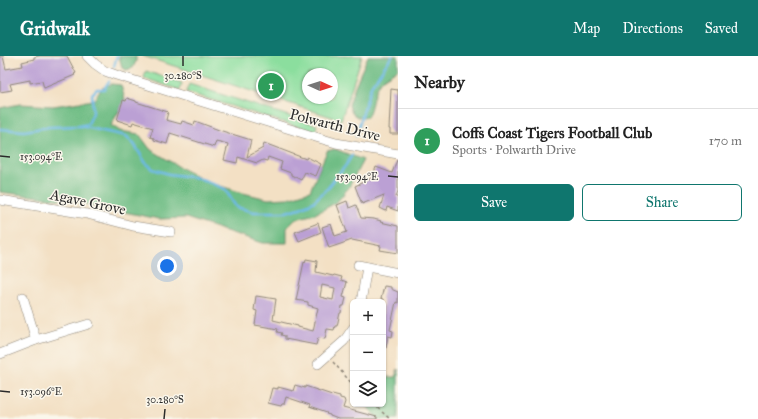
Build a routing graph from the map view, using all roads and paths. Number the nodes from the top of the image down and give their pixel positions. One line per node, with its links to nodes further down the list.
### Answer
1 (88, 56): 2 (street, Polwarth Drive)
2 (398, 154)
3 (0, 200): 4 (street, Agave Grove)
4 (171, 232)
5 (398, 273): 7 (street)
6 (23, 297): 10 (street)
7 (361, 299)
8 (89, 324): 10 (street)
9 (350, 332): 12 (street)
10 (36, 340): 11 (street)
11 (0, 354)
12 (328, 356): 13 (street); 14 (path)
13 (318, 364)
14 (350, 381)
15 (376, 407): 16 (path)
16 (390, 419)

